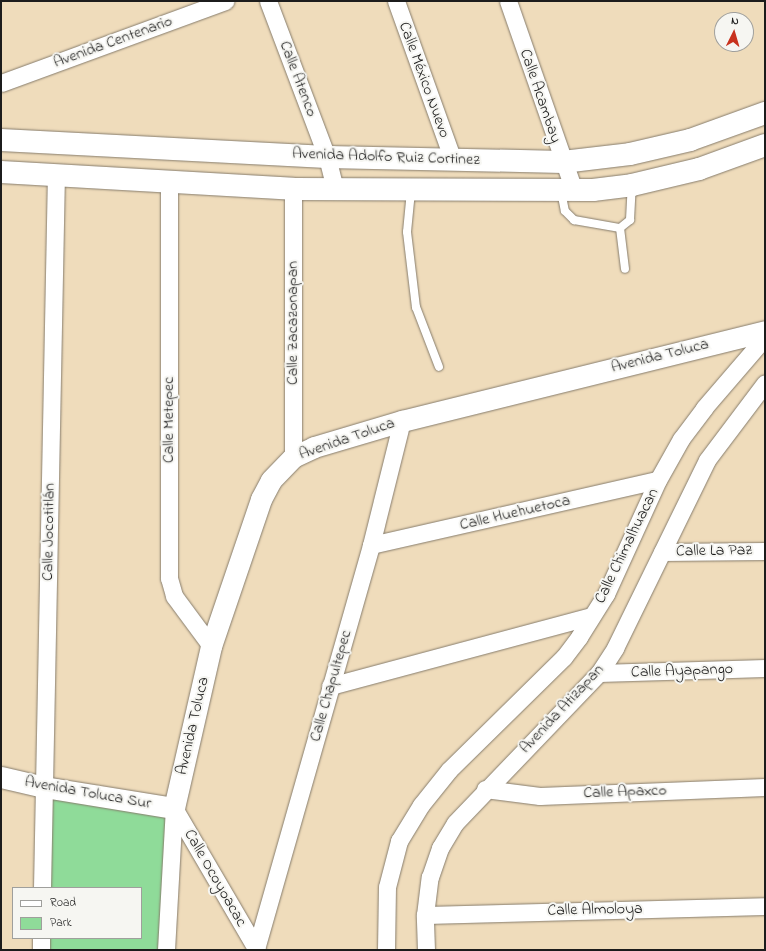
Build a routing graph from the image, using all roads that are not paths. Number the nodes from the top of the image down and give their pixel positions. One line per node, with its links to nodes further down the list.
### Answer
1 (224, 1): 5 (street, Avenida Centenario)
2 (268, 1): 10 (street, Calle Atenco)
3 (396, 1): 11 (street, Calle México Nuevo)
4 (508, 1): 12 (street, Calle Acambay)
5 (1, 83)
6 (765, 113): 7 (main road, Avenida Adolfo Ruiz Cortinez)
7 (742, 121): 9 (main road); 12 (main road, Avenida Adolfo Ruiz Cortinez)
8 (1, 140): 10 (main road, Avenida Adolfo Ruiz Cortinez)
9 (759, 148): 16 (main road, Avenida Adolfo Ruiz Cortinez)
10 (327, 157): 11 (main road, Avenida Adolfo Ruiz Cortinez); 18 (street, Calle Atenco)
11 (453, 160): 12 (main road, Avenida Adolfo Ruiz Cortinez)
12 (563, 162): 20 (street, Calle Acambay)
13 (1, 172): 14 (main road, Avenida Adolfo Ruiz Cortinez)
14 (56, 175): 15 (main road, Avenida Adolfo Ruiz Cortinez); 39 (street, Calle Jocotitlán)
15 (169, 182): 17 (main road, Avenida Adolfo Ruiz Cortinez); 34 (street, Calle Metepec)
16 (632, 185): 20 (main road, Avenida Adolfo Ruiz Cortinez); 21 (lane)
17 (293, 189): 18 (main road, Avenida Adolfo Ruiz Cortinez); 28 (street, Calle Zacazonapan)
18 (335, 189): 19 (main road, Avenida Adolfo Ruiz Cortinez)
19 (411, 190): 20 (main road, Avenida Adolfo Ruiz Cortinez); 25 (lane)
20 (567, 190): 21 (lane)
21 (620, 228): 22 (lane)
22 (625, 269)
23 (765, 330): 27 (street, Avenida Toluca)
24 (765, 337): 29 (street, Calle Chimalhuacan)
25 (439, 367)
26 (761, 395): 32 (street, Avenida Atizapan)
27 (402, 421): 28 (street, Avenida Toluca); 30 (street, Calle Chapultepec)
28 (293, 457): 34 (street, Avenida Toluca)
29 (658, 480): 30 (street, Calle Huehuetoca); 33 (street, Calle Chimalhuacan)
30 (371, 545): 37 (street, Calle Chapultepec)
31 (765, 550): 32 (street, Calle La Paz)
32 (662, 552): 36 (street, Avenida Atizapan)
33 (592, 616): 37 (street, Calle Chimalhuacan); 50 (street)
34 (211, 646): 42 (street, Avenida Toluca)
35 (765, 668): 36 (street, Calle Ayapango)
36 (599, 673): 41 (street, Avenida Atizapan)
37 (330, 686): 47 (street, Calle Chapultepec)
38 (1, 778): 39 (street, Avenida Toluca Sur)
39 (44, 787): 42 (street, Avenida Toluca Sur); 43 (street, Calle Jocotitlán)
40 (765, 787): 41 (street, Calle Apaxco)
41 (485, 789): 45 (street, Avenida Atizapan)
42 (174, 808): 47 (street, Calle Ocoyoacac); 49 (street)
43 (42, 887)
44 (765, 906): 45 (street, Calle Almoloya)
45 (425, 915): 51 (street, Avenida Atizapan)
46 (42, 939): 48 (street)
47 (257, 949)
48 (41, 950)
49 (166, 950)
50 (386, 950)
51 (426, 950)

